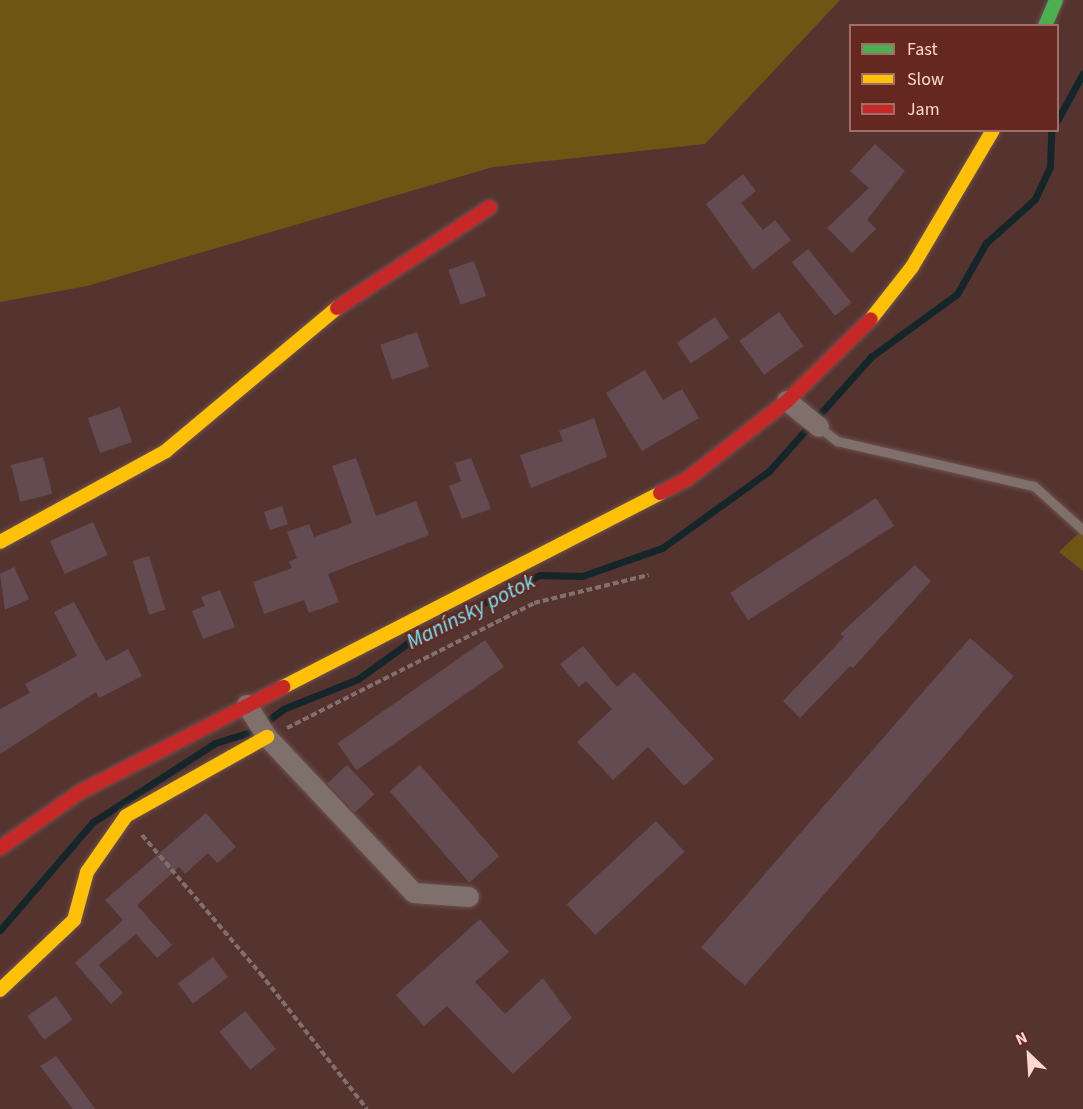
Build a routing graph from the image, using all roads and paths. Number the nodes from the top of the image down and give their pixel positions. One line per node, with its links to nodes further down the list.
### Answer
1 (1056, 0): 2 (street)
2 (1046, 24)
3 (992, 132): 5 (street)
4 (490, 207): 8 (street)
5 (787, 401): 6 (street); 10 (street)
6 (813, 422): 7 (lane)
7 (1083, 530)
8 (0, 542)
9 (649, 576): 11 (path)
10 (247, 705): 11 (street); 13 (street)
11 (267, 738): 12 (street); 14 (street)
12 (126, 816): 15 (street); 16 (path)
13 (0, 848)
14 (469, 897)
15 (0, 990)
16 (367, 1109)

